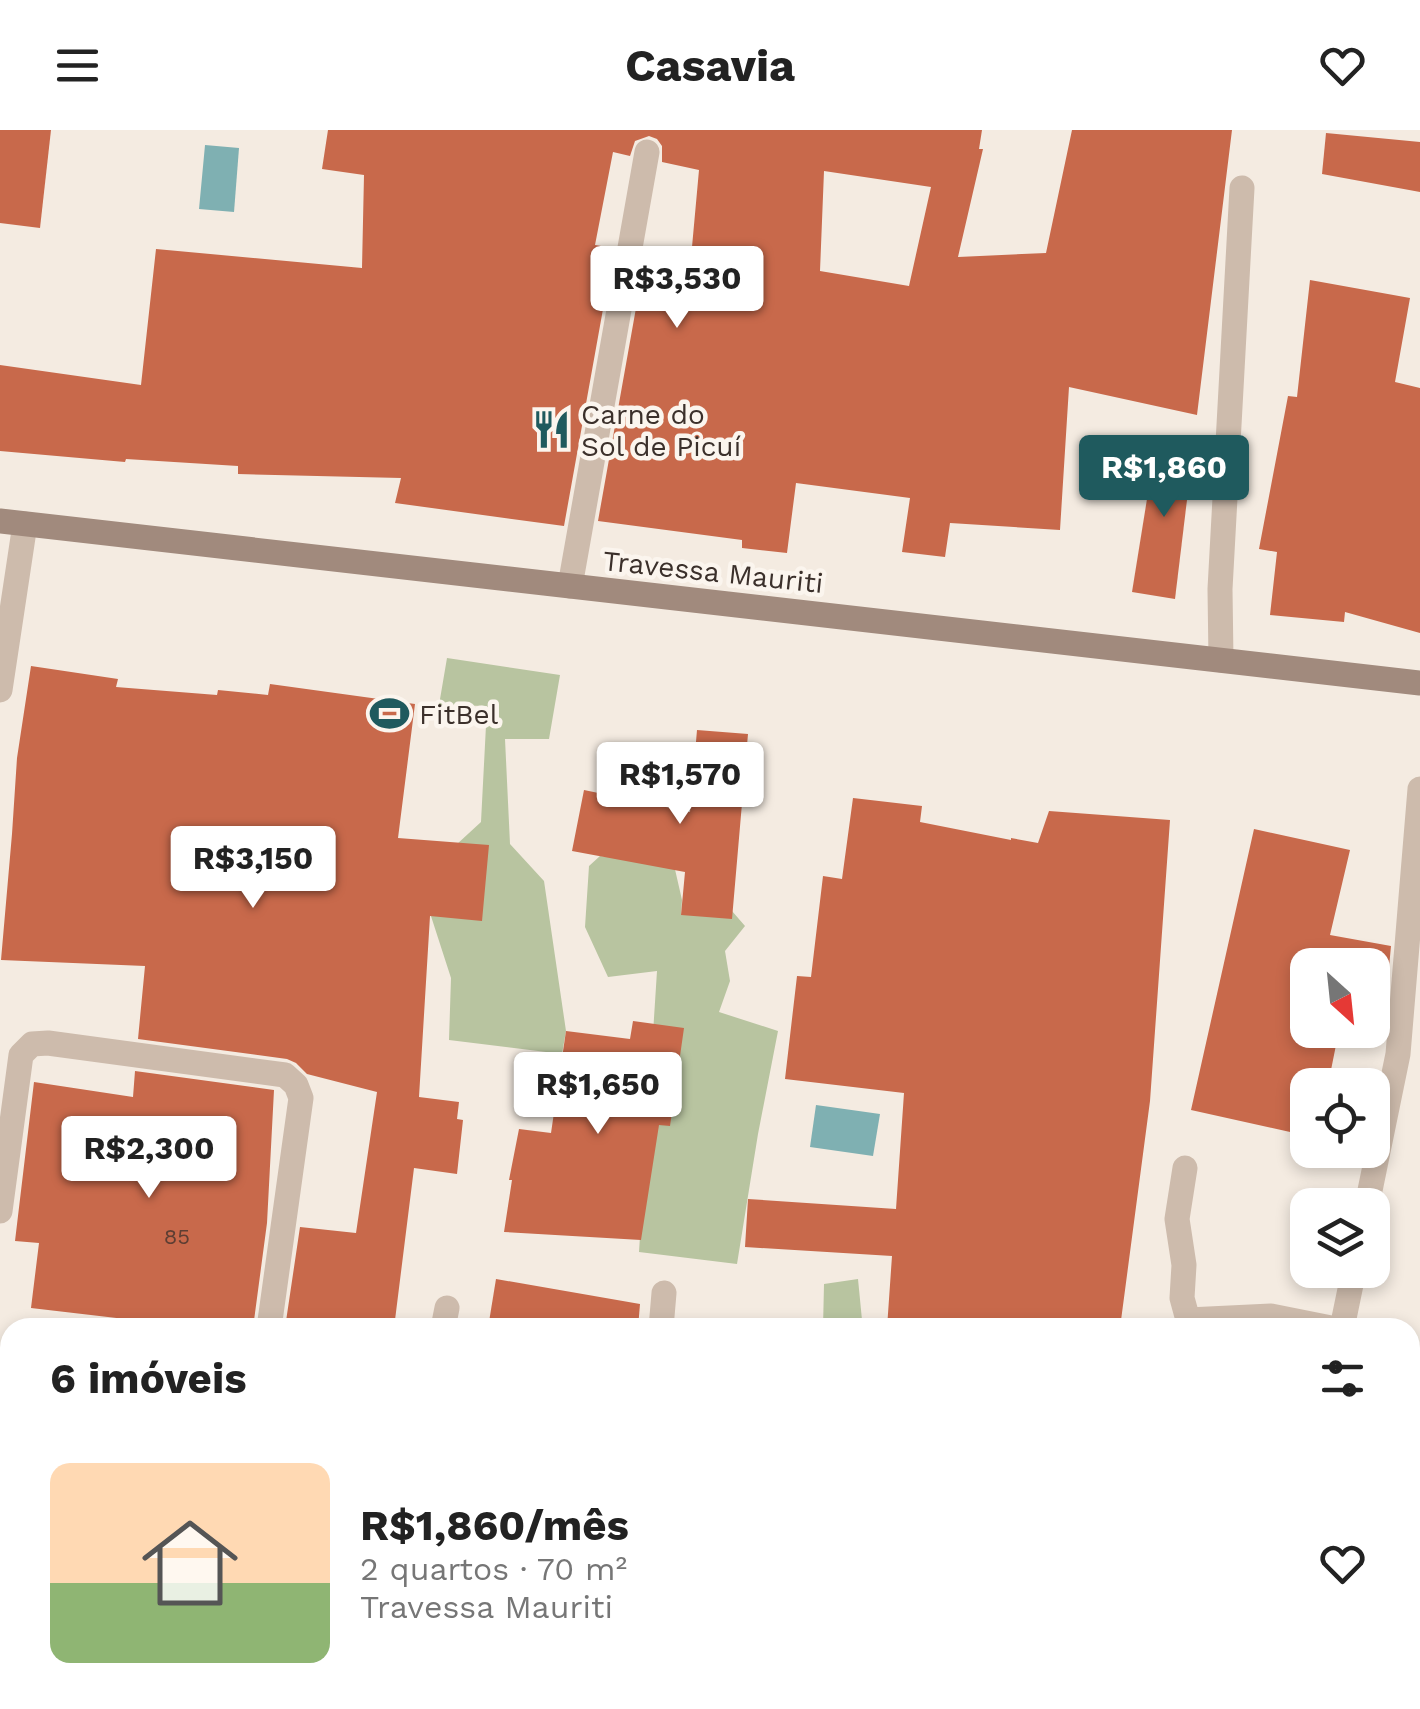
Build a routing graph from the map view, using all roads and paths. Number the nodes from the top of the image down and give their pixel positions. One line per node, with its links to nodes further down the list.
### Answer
1 (647, 152): 4 (street)
2 (1242, 188): 5 (street)
3 (12, 522): 4 (main road, Travessa Mauriti); 7 (street)
4 (570, 586): 5 (main road, Travessa Mauriti)
5 (1221, 660): 6 (main road, Travessa Mauriti)
6 (1420, 683)
7 (0, 690)
8 (1420, 790): 10 (street)
9 (1185, 1168): 16 (street)
10 (1370, 1188)
11 (0, 1211): 14 (street)
12 (1350, 1288): 19 (street)
13 (664, 1293): 15 (street)
14 (270, 1318)
15 (662, 1318)
16 (1187, 1318)
17 (1230, 1318): 18 (street)
18 (1281, 1318)
19 (1344, 1318)

